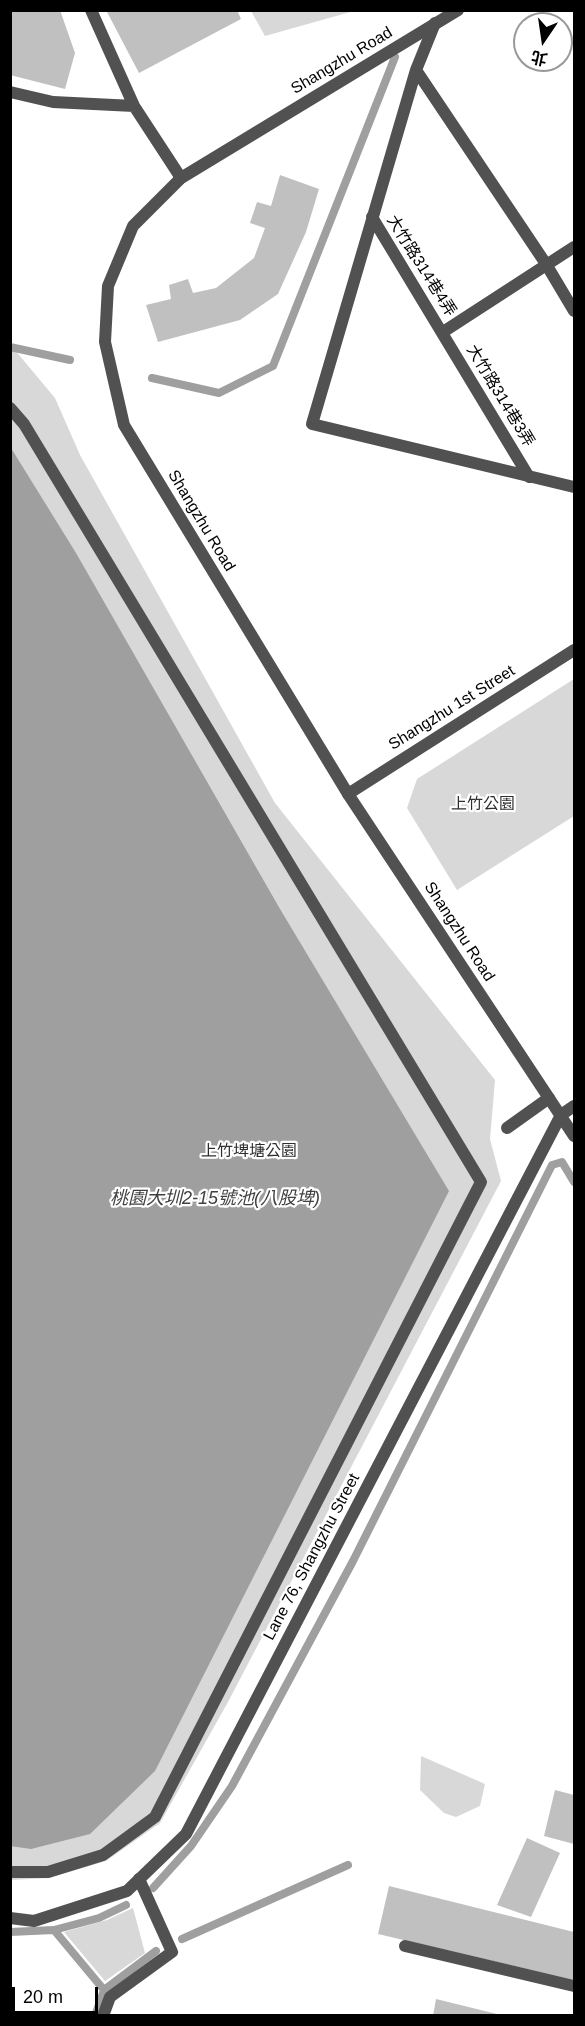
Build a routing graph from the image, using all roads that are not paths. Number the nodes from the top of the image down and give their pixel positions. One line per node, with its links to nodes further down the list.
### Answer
1 (91, 10): 6 (street)
2 (458, 10): 3 (street, Shangzhu Road)
3 (435, 23): 4 (street); 7 (street, Shangzhu Road)
4 (416, 70): 8 (street); 10 (street)
5 (10, 92): 6 (street)
6 (134, 106): 7 (street)
7 (181, 178): 17 (street, Shangzhu Road)
8 (372, 217): 12 (street, 大竹路314巷4弄); 14 (street)
9 (574, 247): 10 (street)
10 (546, 264): 11 (street); 12 (street)
11 (574, 311)
12 (443, 332): 14 (street, 大竹路314巷3弄)
13 (10, 408): 23 (street)
14 (530, 477): 15 (street)
15 (574, 488)
16 (574, 650): 17 (street, Shangzhu 1st Street)
17 (348, 794): 18 (street, Shangzhu Road)
18 (549, 1098): 20 (street, Shangzhu Road); 21 (street)
19 (574, 1106): 20 (street)
20 (561, 1114): 22 (street, Shangzhu Road); 24 (street, Lane 76, Shangzhu Street)
21 (507, 1128)
22 (574, 1136)
23 (10, 1872)
24 (139, 1879): 25 (street, Lane 76, Shangzhu Street); 28 (street)
25 (10, 1918)
26 (405, 1946): 27 (street)
27 (574, 1986)
28 (103, 2016)

